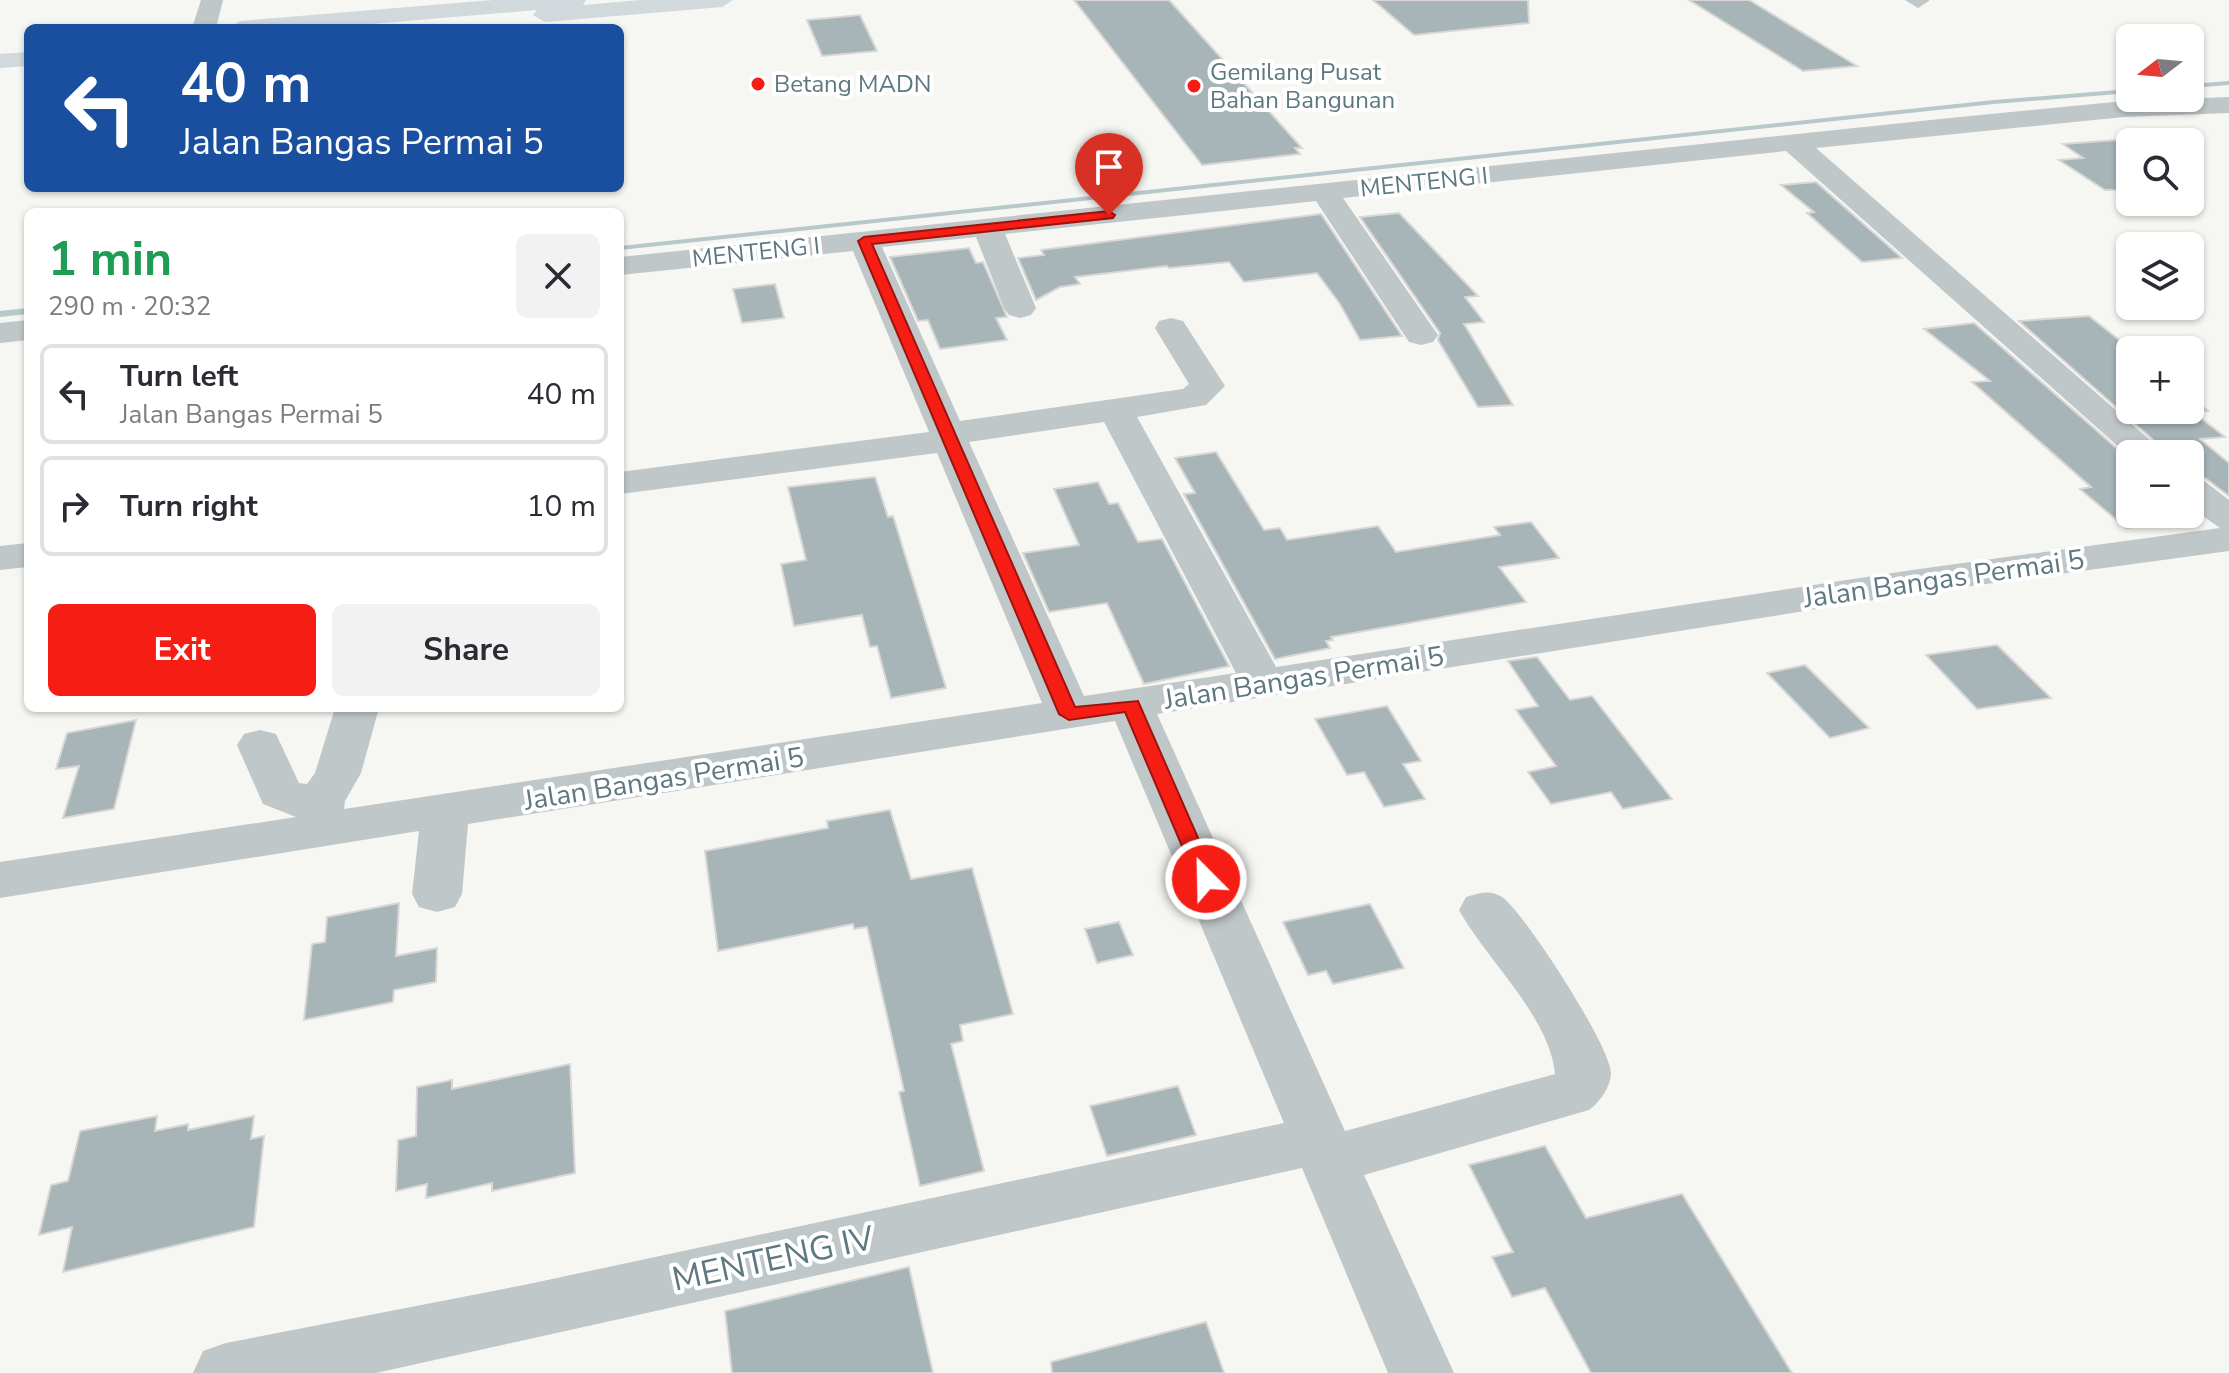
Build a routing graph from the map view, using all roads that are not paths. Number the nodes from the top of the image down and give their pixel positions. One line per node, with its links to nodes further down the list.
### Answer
1 (212, 0): 4 (street)
2 (575, 0): 5 (highway)
3 (722, 0): 6 (highway)
4 (205, 24)
5 (288, 24)
6 (439, 24)
7 (24, 45): 8 (highway)
8 (0, 48)
9 (24, 59): 10 (highway)
10 (0, 61)
11 (2229, 105): 12 (street, MENTENG I)
12 (1792, 142): 13 (street, MENTENG I); 24 (street)
13 (1324, 192): 14 (street, MENTENG I); 21 (street)
14 (987, 228): 15 (street, MENTENG I); 17 (street)
15 (864, 241): 16 (street, MENTENG I); 23 (street)
16 (624, 266)
17 (1020, 308)
18 (1171, 328): 22 (street)
19 (24, 330): 20 (street)
20 (0, 333)
21 (1421, 335)
22 (1116, 411): 23 (street); 30 (street)
23 (950, 436): 25 (street); 33 (street)
24 (2132, 440)
25 (624, 482)
26 (2204, 507): 27 (street)
27 (2226, 538): 30 (street, Jalan Bangas Permai 5)
28 (24, 555): 29 (street)
29 (0, 558)
30 (1264, 684): 31 (street, Jalan Bangas Permai 5)
31 (1131, 705): 33 (street, Jalan Bangas Permai 5); 40 (street)
32 (356, 712): 36 (street)
33 (1069, 714): 35 (street, Jalan Bangas Permai 5)
34 (260, 745): 36 (street)
35 (445, 813): 36 (street, Jalan Bangas Permai 5); 38 (street)
36 (320, 815): 37 (street, Jalan Bangas Permai 5)
37 (0, 880)
38 (437, 894)
39 (1484, 910): 40 (street, MENTENG IV)
40 (1323, 1150): 41 (street, MENTENG IV); 42 (street)
41 (226, 1373)
42 (1421, 1373)

